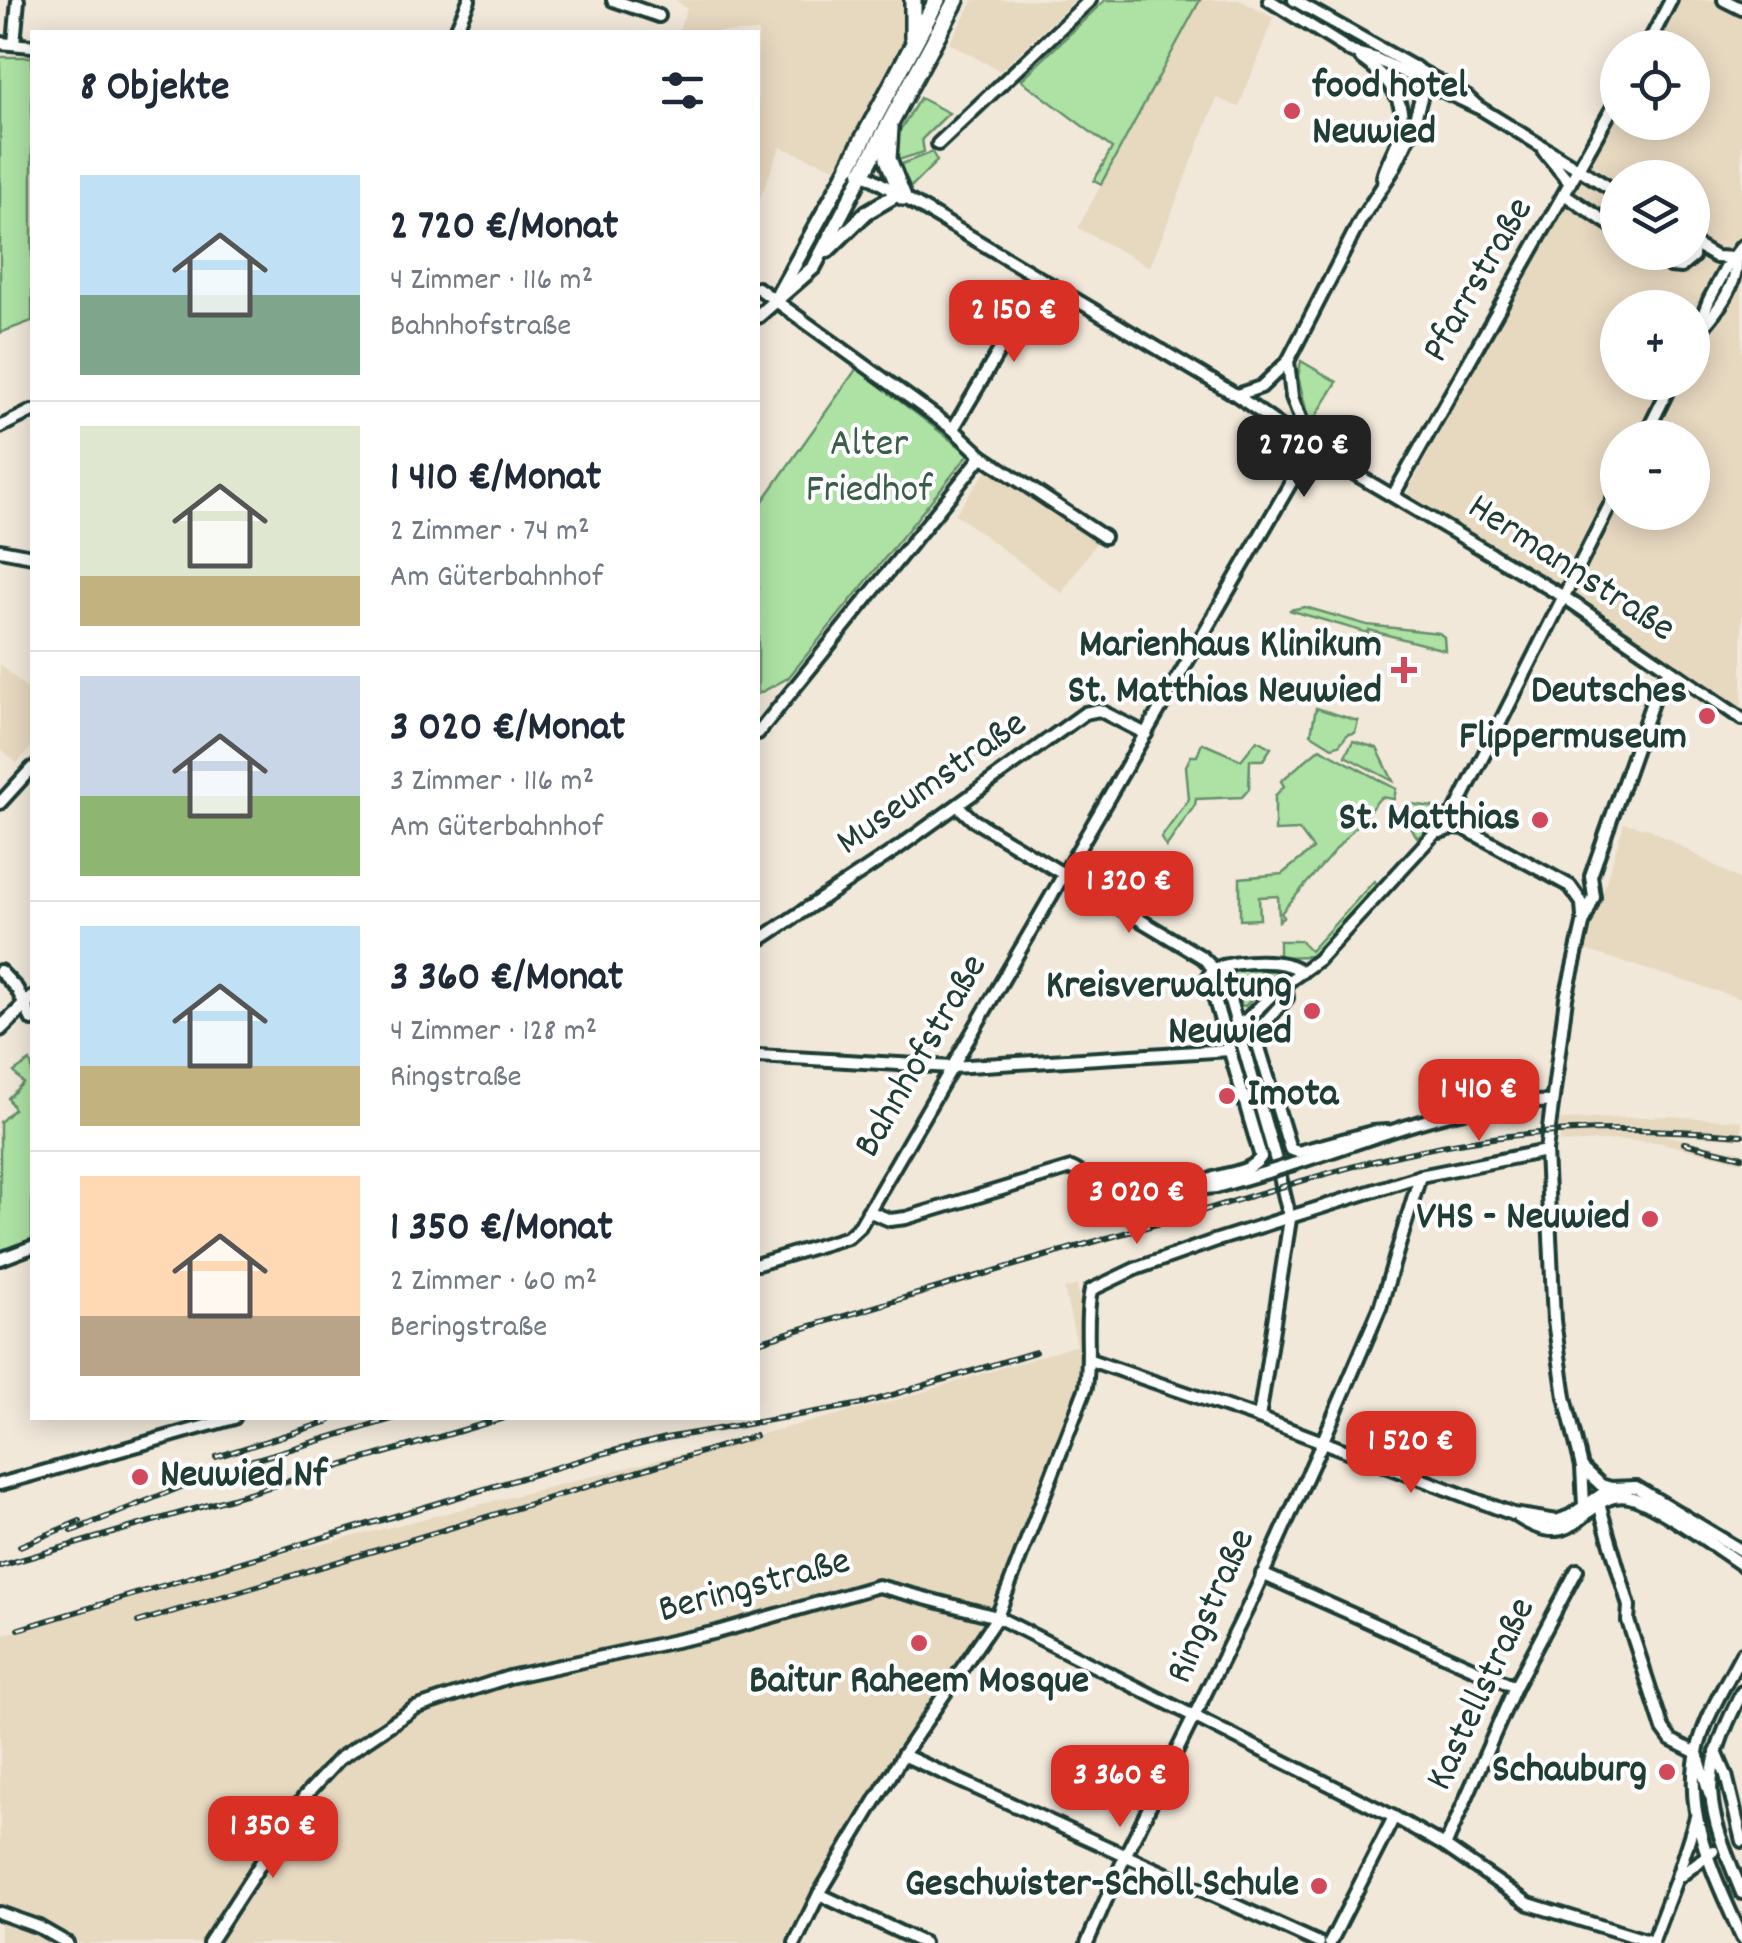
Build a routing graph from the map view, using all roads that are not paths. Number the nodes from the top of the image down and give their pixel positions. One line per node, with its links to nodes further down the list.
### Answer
1 (18, 0): 17 (street)
2 (470, 0): 14 (street)
3 (614, 0): 13 (street)
4 (913, 0): 19 (highway)
5 (937, 0): 19 (highway)
6 (956, 0): 23 (highway)
7 (1090, 0): 26 (street)
8 (1269, 0): 20 (street)
9 (1294, 0): 21 (street)
10 (1671, 0): 15 (street)
11 (1724, 0): 12 (street)
12 (1742, 9)
13 (658, 16)
14 (456, 30)
15 (1655, 30)
16 (0, 43): 17 (street)
17 (14, 44): 18 (street)
18 (30, 46)
19 (911, 51): 27 (highway)
20 (1352, 52): 21 (street); 22 (street)
21 (1430, 81): 22 (street); 25 (street); 30 (street)
22 (1400, 105): 30 (street)
23 (892, 119): 27 (highway); 32 (highway)
24 (1600, 130): 28 (street, Pfarrstraße)
25 (1532, 139): 28 (street); 31 (street)
26 (938, 144)
27 (856, 168): 32 (street, Hermannstraße); 36 (main road); 40 (main road)
28 (1579, 168): 29 (street); 31 (street, Pfarrstraße)
29 (1600, 181)
30 (1383, 182): 43 (street)
31 (1567, 188): 33 (street); 50 (street, Pfarrstraße)
32 (900, 196): 36 (main road); 38 (street, Hermannstraße)
33 (1600, 215)
34 (1742, 246): 37 (street)
35 (1710, 253): 37 (street)
36 (821, 255): 40 (main road)
37 (1736, 258): 41 (street)
38 (1040, 280): 44 (street, Hermannstraße); 47 (street)
39 (760, 289): 40 (street)
40 (775, 299): 42 (main road); 47 (street)
41 (1710, 300)
42 (760, 314)
43 (1288, 361): 44 (street); 48 (street)
44 (1236, 395): 48 (street, Hermannstraße)
45 (30, 412): 46 (street)
46 (0, 427)
47 (954, 429): 49 (street)
48 (1311, 448): 50 (street, Hermannstraße); 59 (street, Bahnhofstraße)
49 (982, 456): 52 (street); 58 (street)
50 (1394, 494): 55 (street, Hermannstraße)
51 (1600, 525): 55 (street)
52 (1104, 537)
53 (0, 550): 54 (street)
54 (30, 556)
55 (1564, 597): 56 (street, Hermannstraße); 61 (street)
56 (1669, 671): 57 (street, Hermannstraße); 67 (street)
57 (1742, 719)
58 (760, 731)
59 (1146, 734): 63 (street, Museumstraße); 66 (street, Bahnhofstraße)
60 (30, 770): 62 (street)
61 (1462, 798): 64 (street); 65 (street)
62 (0, 803)
63 (958, 806): 66 (street); 70 (street, Museumstraße)
64 (1469, 830): 65 (street); 68 (street)
65 (1434, 835): 73 (street)
66 (1064, 874): 71 (street); 80 (street, Bahnhofstraße)
67 (1591, 876): 68 (street); 69 (street)
68 (1562, 881): 69 (street)
69 (1583, 924): 81 (street)
70 (760, 939)
71 (1216, 968): 73 (street); 76 (street); 78 (street)
72 (0, 971): 75 (street)
73 (1302, 972): 74 (street)
74 (1285, 983): 76 (street); 82 (street)
75 (28, 1002): 77 (main road)
76 (1238, 1023): 87 (street)
77 (0, 1028)
78 (1230, 1050): 80 (street); 85 (street)
79 (760, 1056): 80 (street)
80 (952, 1067): 86 (street, Bahnhofstraße)
81 (1550, 1102): 82 (street); 83 (street)
82 (1387, 1131): 85 (street, bridge)
83 (1546, 1151): 84 (street); 95 (street)
84 (1420, 1176): 87 (street); 94 (street, Ringstraße)
85 (1198, 1189): 86 (street)
86 (868, 1211): 90 (street, Bahnhofstraße)
87 (1290, 1219): 91 (street); 92 (street)
88 (30, 1248): 89 (street)
89 (0, 1259)
90 (760, 1263)
91 (1090, 1360): 92 (street); 105 (street)
92 (1259, 1418): 94 (street)
93 (227, 1420): 96 (street)
94 (1322, 1442): 100 (street); 104 (street, Ringstraße)
95 (1582, 1467): 97 (street); 98 (street)
96 (0, 1484)
97 (1584, 1485): 98 (street); 99 (street)
98 (1604, 1497): 99 (street); 100 (street); 101 (street); 102 (street); 111 (street)
99 (1584, 1506): 100 (street)
100 (1513, 1514)
101 (1742, 1551)
102 (1742, 1569)
103 (1577, 1570): 107 (street, Kastellstraße)
104 (1262, 1574): 107 (street); 109 (street, Ringstraße)
105 (997, 1617): 109 (street, Beringstraße); 112 (street); 132 (street, Beringstraße)
106 (1742, 1652): 111 (street)
107 (1514, 1687): 118 (street, Kastellstraße)
108 (1742, 1692): 110 (street)
109 (1197, 1716): 115 (street, Beringstraße); 119 (street, Ringstraße)
110 (1715, 1750): 113 (street); 117 (street)
111 (1697, 1753): 113 (street); 114 (street)
112 (903, 1755): 119 (street); 123 (street)
113 (1710, 1795): 116 (street)
114 (1696, 1816): 120 (street); 121 (street)
115 (1394, 1817): 118 (street, Beringstraße); 136 (street)
116 (1720, 1836): 120 (street); 122 (street)
117 (1742, 1842)
118 (1445, 1846): 130 (street, Beringstraße)
119 (1126, 1854): 134 (street, Ringstraße); 135 (street)
120 (1708, 1856): 121 (street); 127 (street)
121 (1676, 1880): 130 (street)
122 (1742, 1892)
123 (820, 1894): 129 (street); 133 (street)
124 (0, 1913): 125 (street)
125 (15, 1917): 126 (street); 131 (street)
126 (0, 1924)
127 (1738, 1924): 128 (street)
128 (1742, 1938)
129 (915, 1941)
130 (1652, 1942)
131 (67, 1943)
132 (209, 1943)
133 (795, 1943)
134 (1087, 1943)
135 (1319, 1943)
136 (1330, 1943)

